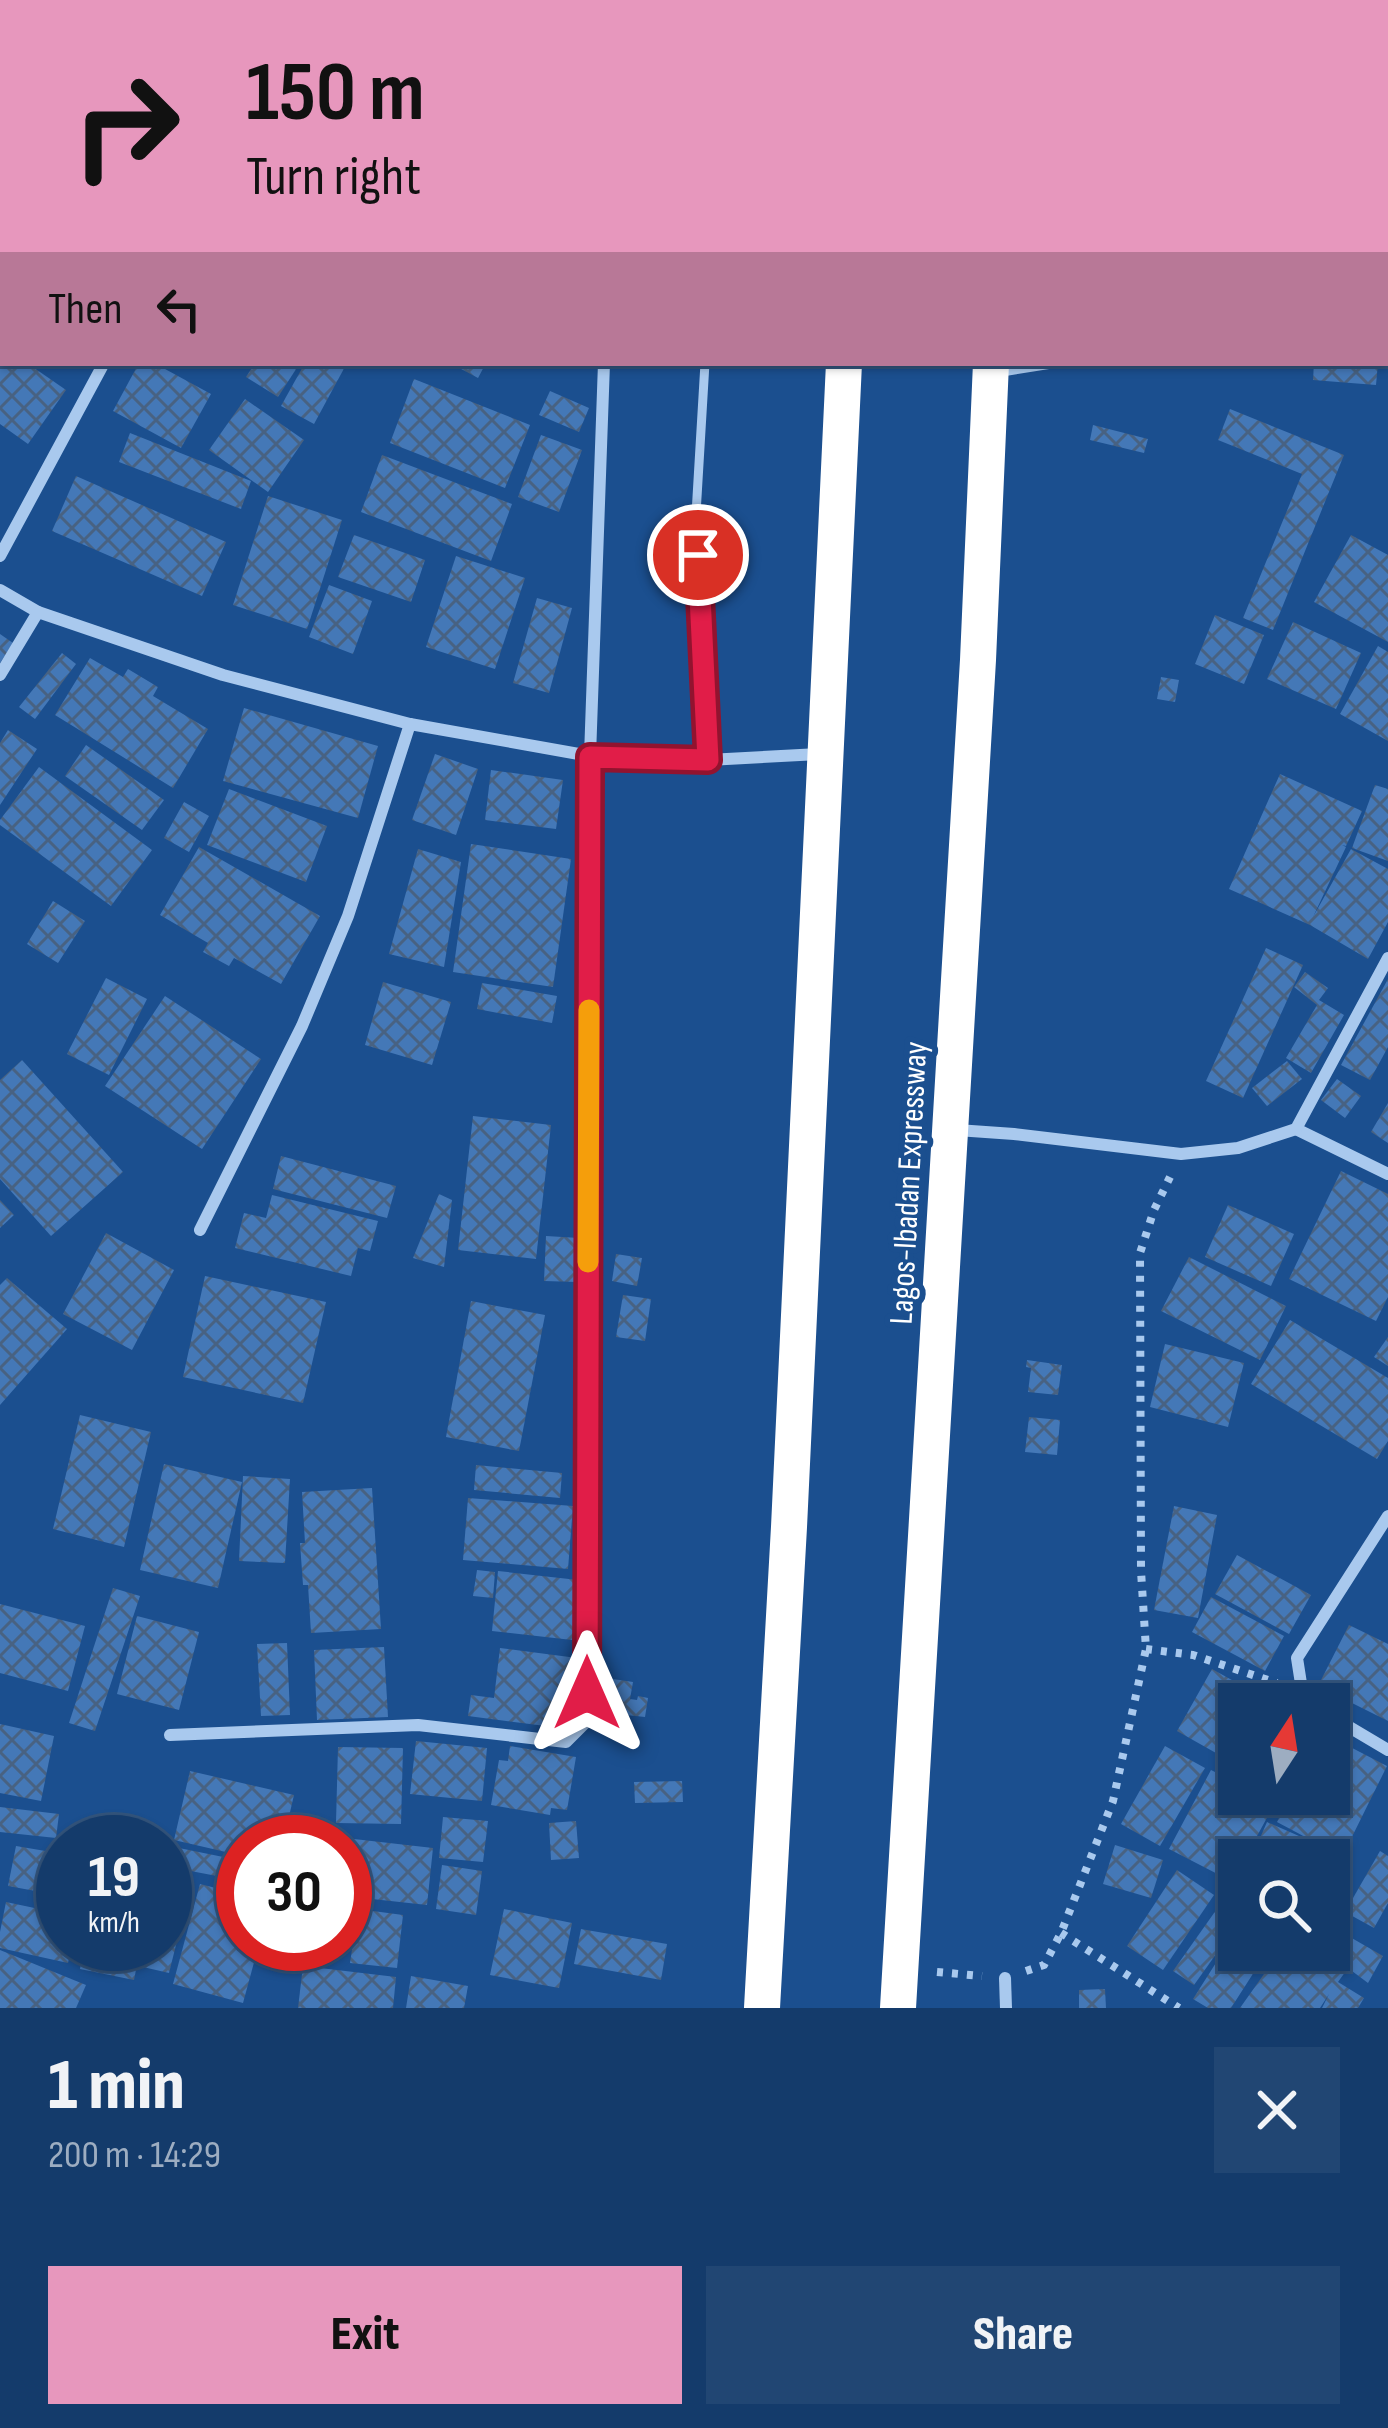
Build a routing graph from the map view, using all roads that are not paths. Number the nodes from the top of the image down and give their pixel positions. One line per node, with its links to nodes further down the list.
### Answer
1 (102, 366): 6 (street)
2 (604, 366): 12 (street)
3 (705, 366): 13 (lane)
4 (844, 366): 11 (highway)
5 (990, 368): 16 (highway, Lagos-Ibadan Expressway)
6 (0, 556)
7 (0, 590): 8 (street)
8 (38, 612): 9 (street); 10 (street)
9 (0, 675)
10 (410, 724): 12 (street); 18 (street)
11 (824, 754): 13 (street); 25 (highway)
12 (590, 757): 13 (street); 22 (street)
13 (708, 760)
14 (1388, 958): 15 (street)
15 (1296, 1129): 16 (street); 17 (street)
16 (950, 1130): 26 (highway, Lagos-Ibadan Expressway)
17 (1388, 1174)
18 (200, 1230)
19 (1388, 1516): 20 (street)
20 (1301, 1683)
21 (1350, 1727): 23 (street)
22 (170, 1735)
23 (1388, 1750)
24 (1005, 1978): 27 (street)
25 (761, 2008)
26 (898, 2008)
27 (1006, 2008)

